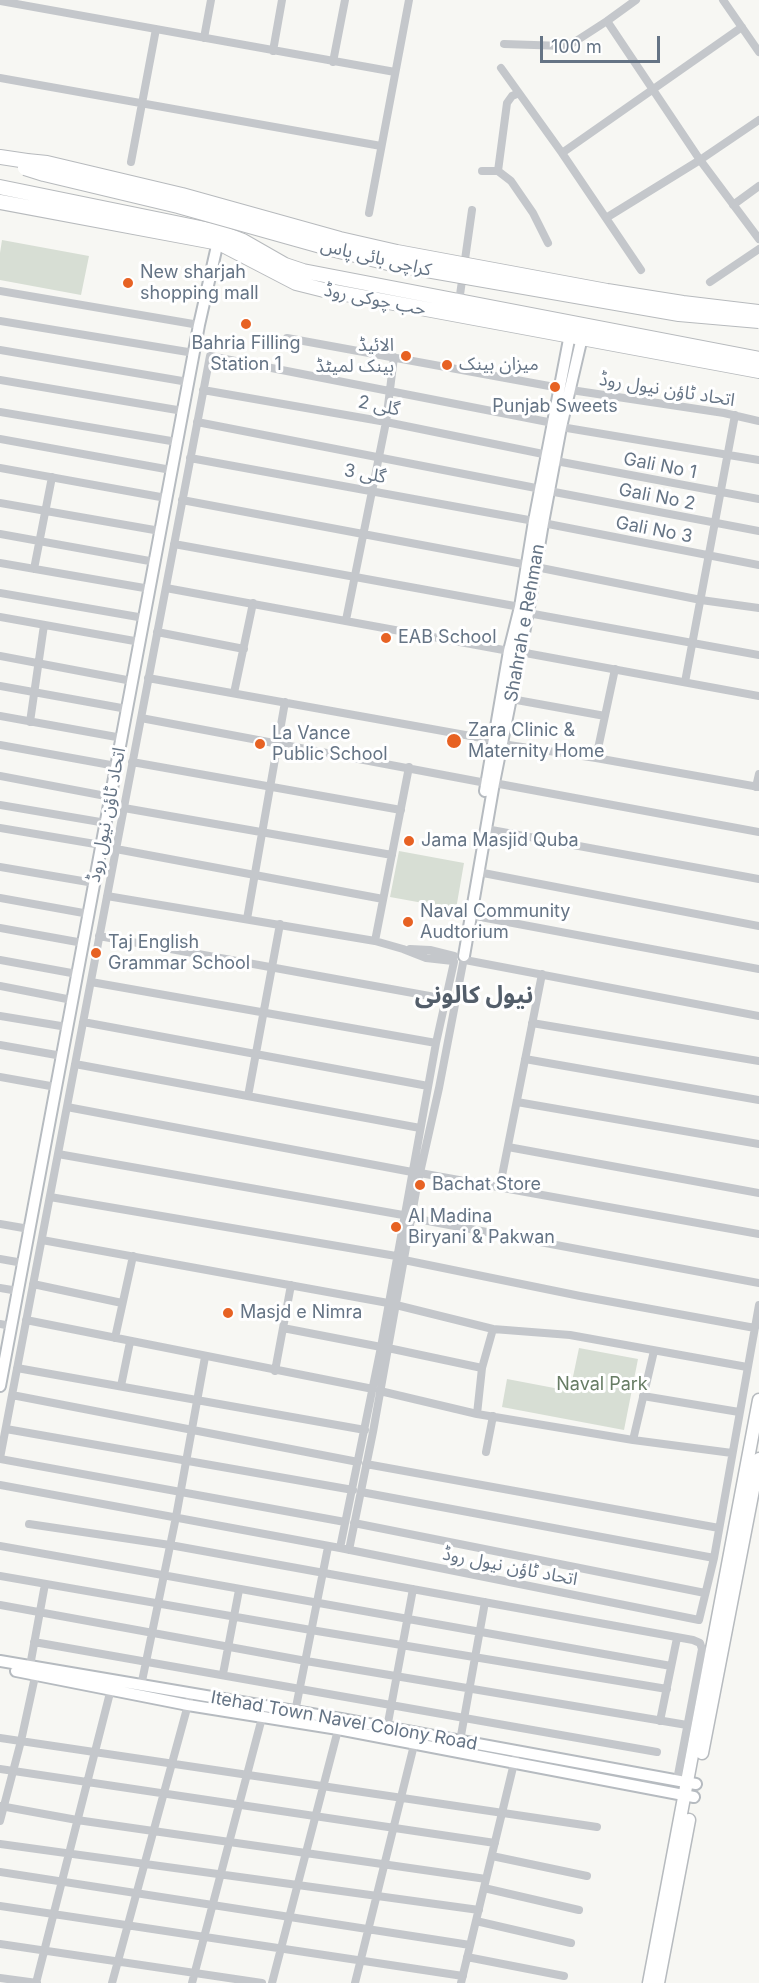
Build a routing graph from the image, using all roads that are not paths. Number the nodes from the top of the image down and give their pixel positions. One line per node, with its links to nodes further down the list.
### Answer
1 (211, 0): 11 (street)
2 (282, 0): 13 (street)
3 (345, 0): 15 (street)
4 (409, 0): 17 (street)
5 (636, 0): 8 (street)
6 (723, 0): 9 (street)
7 (0, 1): 10 (street)
8 (607, 21): 12 (street); 19 (street)
9 (742, 27): 14 (street); 19 (street)
10 (156, 29): 11 (street); 21 (street)
11 (204, 38): 13 (street)
12 (504, 44)
13 (273, 51): 15 (street)
14 (759, 52)
15 (333, 62): 17 (street)
16 (501, 68): 20 (street)
17 (395, 72): 23 (street)
18 (0, 78): 21 (street)
19 (652, 91): 24 (street); 26 (street)
20 (519, 93): 24 (street); 30 (street)
21 (142, 104): 23 (street); 27 (street)
22 (759, 120): 26 (street)
23 (381, 146): 36 (street)
24 (562, 153): 37 (street)
25 (0, 158): 28 (highway, کراچی بائی پاس)
26 (700, 160): 34 (street); 37 (street)
27 (131, 162)
28 (26, 164): 46 (highway, کراچی بائی پاس, bridge); 48 (highway, کراچی بائی پاس, bridge)
29 (482, 171): 30 (street)
30 (498, 171): 40 (street)
31 (759, 186): 34 (street)
32 (0, 187): 38 (highway)
33 (0, 201): 38 (highway)
34 (733, 206): 39 (street)
35 (472, 210): 45 (street)
36 (369, 213)
37 (606, 218): 42 (street)
38 (219, 237): 45 (highway); 49 (street)
39 (759, 239)
40 (548, 243)
41 (759, 249): 43 (street)
42 (640, 270)
43 (710, 282)
44 (0, 291): 49 (street)
45 (458, 309): 50 (highway)
46 (759, 312)
47 (0, 321): 53 (street)
48 (759, 321)
49 (199, 325): 53 (street)
50 (577, 331): 55 (highway); 56 (highway); 59 (street, Shahrah e Rehman)
51 (287, 338): 54 (street, اتحاد ٹاؤن نیول روڈ)
52 (0, 350): 58 (street)
53 (194, 354): 58 (street)
54 (394, 357): 59 (street, اتحاد ٹاؤن نیول روڈ); 61 (street)
55 (759, 359)
56 (759, 371)
57 (0, 380): 62 (street)
58 (188, 382): 62 (street)
59 (565, 389): 64 (street, اتحاد ٹاؤن نیول روڈ); 68 (street, Shahrah e Rehman)
60 (203, 390): 61 (street, اتحاد ٹاؤن نیول روڈ); 66 (street, اتحاد ٹاؤن نیول روڈ); 67 (street, گلی 2)
61 (388, 390): 67 (street); 68 (street)
62 (183, 411): 70 (street)
63 (0, 412): 70 (street)
64 (735, 415): 65 (street, اتحاد ٹاؤن نیول روڈ); 71 (street)
65 (759, 421)
66 (197, 422): 72 (street); 73 (street, اتحاد ٹاؤن نیول روڈ)
67 (386, 422): 72 (street); 74 (street, گلی 2)
68 (557, 425): 71 (street); 74 (street, Shahrah e Rehman)
69 (0, 439): 77 (street)
70 (177, 442): 77 (street)
71 (727, 454): 75 (street); 81 (street)
72 (379, 456): 79 (street); 80 (street)
73 (190, 458): 79 (street, گلی 3); 84 (street, اتحاد ٹاؤن نیول روڈ)
74 (552, 458): 80 (street, Shahrah e Rehman); 81 (street, Gali No 1)
75 (759, 460)
76 (0, 468): 78 (street)
77 (171, 470): 82 (street)
78 (52, 477): 82 (street); 86 (street)
79 (372, 490): 87 (street, گلی 3); 92 (street)
80 (545, 490): 87 (street, Shahrah e Rehman); 88 (street, Gali No 2)
81 (720, 492): 83 (street, Gali No 1); 88 (street)
82 (166, 498): 89 (street)
83 (759, 499)
84 (182, 500): 92 (street); 94 (street, اتحاد ٹاؤن نیول روڈ)
85 (0, 503): 86 (street)
86 (45, 511): 89 (street); 93 (street)
87 (539, 522): 95 (street, Gali No 3); 99 (street, Shahrah e Rehman)
88 (716, 524): 90 (street, Gali No 2); 95 (street)
89 (160, 531): 96 (street)
90 (759, 531)
91 (0, 534): 93 (street)
92 (363, 534): 99 (street); 101 (street)
93 (39, 541): 96 (street); 100 (street)
94 (174, 544): 101 (street); 102 (street, اتحاد ٹاؤن نیول روڈ)
95 (709, 556): 98 (street, Gali No 3); 105 (street)
96 (155, 561): 103 (street)
97 (0, 563): 100 (street)
98 (759, 565)
99 (532, 566): 105 (street); 108 (street, Shahrah e Rehman)
100 (34, 569): 103 (street)
101 (354, 576): 108 (street); 111 (street)
102 (166, 588): 106 (street); 113 (street, اتحاد ٹاؤن نیول روڈ)
103 (150, 589): 110 (street)
104 (0, 593): 110 (street)
105 (701, 600): 107 (street); 115 (street)
106 (253, 603): 111 (street); 116 (street)
107 (759, 608)
108 (524, 610): 115 (street); 117 (street, Shahrah e Rehman)
109 (0, 617): 112 (street)
110 (144, 618): 114 (street)
111 (346, 620): 117 (street)
112 (44, 625): 114 (street); 120 (street)
113 (157, 632): 116 (street); 122 (street, اتحاد ٹاؤن نیول روڈ)
114 (140, 642): 123 (street)
115 (691, 644): 118 (street); 124 (street)
116 (244, 649): 127 (street)
117 (515, 652): 121 (street); 129 (street, Shahrah e Rehman); 137 (street, Shahrah e Rehman)
118 (759, 655)
119 (0, 656): 120 (street)
120 (39, 663): 123 (street); 126 (street)
121 (615, 669): 124 (street); 133 (street)
122 (148, 678): 127 (street); 134 (street, اتحاد ٹاؤن نیول روڈ)
123 (132, 681): 131 (street)
124 (685, 682): 128 (street)
125 (0, 686): 126 (street)
126 (34, 693): 131 (street); 135 (street)
127 (234, 693): 130 (street)
128 (759, 696)
129 (511, 699): 133 (street); 137 (street, Shahrah e Rehman)
130 (285, 702): 137 (street); 138 (street)
131 (127, 709): 136 (street)
132 (0, 716): 135 (street)
133 (605, 716): 140 (street)
134 (141, 718): 138 (street); 141 (street, اتحاد ٹاؤن نیول روڈ)
135 (30, 722): 136 (street)
136 (122, 738): 142 (street)
137 (497, 742): 140 (street); 146 (street, Shahrah e Rehman)
138 (278, 743): 143 (street); 147 (street)
139 (0, 746): 142 (street)
140 (596, 758): 148 (street)
141 (132, 762): 147 (street); 151 (street, اتحاد ٹاؤن نیول روڈ)
142 (116, 766): 149 (street)
143 (409, 767): 146 (street); 152 (street)
144 (759, 774): 148 (street)
145 (0, 776): 149 (street)
146 (490, 783): 155 (street, Shahrah e Rehman); 157 (street); 178 (street, Shahrah e Rehman)
147 (270, 787): 152 (street); 156 (street)
148 (758, 787)
149 (111, 796): 153 (street)
150 (0, 805): 153 (street)
151 (124, 808): 156 (street); 159 (street, اتحاد ٹاؤن نیول روڈ)
152 (400, 810): 160 (street)
153 (106, 823): 158 (street)
154 (0, 828): 158 (street)
155 (486, 829): 162 (street, Shahrah e Rehman); 164 (street)
156 (262, 832): 160 (street); 163 (street)
157 (759, 832)
158 (101, 845): 165 (street)
159 (116, 849): 163 (street); 166 (street, اتحاد ٹاؤن نیول روڈ)
160 (392, 855): 168 (street)
161 (0, 867): 165 (street)
162 (478, 872): 170 (street, Shahrah e Rehman); 173 (street)
163 (254, 875): 168 (street); 171 (street)
164 (759, 879)
165 (94, 883): 169 (street)
166 (107, 896): 171 (street); 175 (street, اتحاد ٹاؤن نیول روڈ)
167 (0, 898): 169 (street)
168 (383, 899): 176 (street)
169 (89, 914): 177 (street)
170 (470, 915): 178 (street, Shahrah e Rehman); 181 (street)
171 (247, 919): 172 (street)
172 (280, 924): 176 (street); 180 (street)
173 (759, 926)
174 (0, 928): 177 (street)
175 (99, 936): 180 (street); 184 (street, اتحاد ٹاؤن نیول روڈ)
176 (375, 941): 178 (street)
177 (83, 943): 182 (street)
178 (459, 959): 183 (street); 186 (street); 212 (street)
179 (0, 960): 182 (street)
180 (272, 966): 186 (street); 188 (street)
181 (759, 969)
182 (77, 974): 187 (street)
183 (542, 974): 190 (street); 192 (street)
184 (91, 982): 188 (street); 191 (street, اتحاد ٹاؤن نیول روڈ)
185 (0, 987): 187 (street)
186 (446, 999): 194 (street)
187 (72, 1000): 193 (street)
188 (264, 1012): 194 (street); 196 (street)
189 (0, 1016): 193 (street)
190 (759, 1016)
191 (83, 1022): 196 (street); 200 (street, اتحاد ٹاؤن نیول روڈ)
192 (532, 1023): 198 (street); 199 (street)
193 (67, 1027): 197 (street)
194 (436, 1043): 202 (street)
195 (0, 1045): 197 (street)
196 (256, 1054): 202 (street); 204 (street)
197 (62, 1056): 203 (street)
198 (525, 1059): 205 (street); 206 (street)
199 (759, 1061)
200 (75, 1064): 204 (street); 207 (street, اتحاد ٹاؤن نیول روڈ)
201 (0, 1077): 203 (street)
202 (428, 1086): 208 (street)
203 (56, 1087): 218 (street)
204 (248, 1096): 208 (street)
205 (759, 1100)
206 (517, 1102): 209 (street); 210 (street)
207 (67, 1107): 211 (street, اتحاد ٹاؤن نیول روڈ); 212 (street)
208 (420, 1128): 212 (street)
209 (759, 1144)
210 (508, 1147): 213 (street); 214 (street)
211 (58, 1154): 215 (street, اتحاد ٹاؤن نیول روڈ); 216 (street)
212 (416, 1172): 213 (street); 216 (street)
213 (500, 1186): 219 (street)
214 (759, 1193)
215 (50, 1197): 220 (street, اتحاد ٹاؤن نیول روڈ); 222 (street)
216 (408, 1216): 222 (street); 225 (street)
217 (0, 1224): 218 (street)
218 (29, 1229): 224 (street)
219 (759, 1234)
220 (42, 1240): 221 (street); 226 (street, اتحاد ٹاؤن نیول روڈ)
221 (133, 1256): 227 (street); 230 (street)
222 (400, 1258): 231 (street); 236 (street)
223 (0, 1259): 224 (street)
224 (23, 1263): 229 (street)
225 (759, 1283)
226 (33, 1284): 230 (street); 233 (street, اتحاد ٹاؤن نیول روڈ)
227 (291, 1285): 231 (street); 235 (street)
228 (0, 1288): 229 (street)
229 (18, 1291): 234 (street)
230 (122, 1303): 238 (street)
231 (392, 1304): 237 (street); 240 (street)
232 (759, 1305): 236 (street, اتحاد ٹاؤن نیول روڈ)
233 (26, 1320): 238 (street); 245 (street, اتحاد ٹاؤن نیول روڈ)
234 (6, 1325): 243 (street)
235 (283, 1328): 240 (street); 247 (street)
236 (755, 1328): 244 (street, اتحاد ٹاؤن نیول روڈ)
237 (493, 1329): 241 (street); 246 (street)
238 (115, 1338): 239 (street)
239 (130, 1342): 242 (street); 249 (street)
240 (385, 1347): 246 (street); 250 (street)
241 (654, 1351): 244 (street); 252 (street)
242 (205, 1357): 247 (street); 253 (street)
243 (2, 1363): 248 (street)
244 (747, 1367): 255 (street, اتحاد ٹاؤن نیول روڈ)
245 (17, 1368): 249 (street); 251 (street, اتحاد ٹاؤن نیول روڈ)
246 (482, 1368): 256 (street)
247 (275, 1371): 250 (street)
248 (0, 1386)
249 (121, 1386): 253 (street)
250 (377, 1390): 256 (street); 260 (street); 267 (street)
251 (12, 1395): 258 (street, اتحاد ٹاؤن نیول روڈ); 259 (street)
252 (643, 1396): 255 (street); 261 (street)
253 (197, 1400): 259 (street); 260 (street)
254 (759, 1400): 337 (main road)
255 (739, 1412): 263 (street, اتحاد ٹاؤن نیول روڈ)
256 (477, 1414): 257 (street)
257 (494, 1416): 261 (street); 262 (street)
258 (6, 1429): 264 (street, اتحاد ٹاؤن نیول روڈ); 266 (street)
259 (192, 1430): 266 (street); 267 (street)
260 (365, 1430): 267 (street)
261 (633, 1440): 263 (street)
262 (486, 1452)
263 (732, 1453): 274 (street, اتحاد ٹاؤن نیول روڈ)
264 (0, 1459): 270 (street)
265 (759, 1459): 337 (main road)
266 (186, 1461): 269 (street); 270 (street)
267 (362, 1463): 269 (street); 274 (street)
268 (0, 1485): 271 (street, اتحاد ٹاؤن نیول روڈ)
269 (357, 1491): 272 (street); 280 (street)
270 (180, 1492): 271 (street); 272 (street)
271 (176, 1517): 275 (street); 277 (street, اتحاد ٹاؤن نیول روڈ)
272 (349, 1523): 278 (street); 279 (street); 287 (street)
273 (30, 1524): 275 (street)
274 (719, 1528): 280 (street, اتحاد ٹاؤن نیول روڈ)
275 (170, 1545): 281 (street); 283 (street)
276 (0, 1546): 283 (street)
277 (328, 1547): 278 (street, اتحاد ٹاؤن نیول روڈ); 281 (street)
278 (340, 1548): 279 (street, اتحاد ٹاؤن نیول روڈ)
279 (349, 1550): 287 (street, اتحاد ٹاؤن نیول روڈ)
280 (714, 1558): 287 (street, اتحاد ٹاؤن نیول روڈ)
281 (324, 1572): 285 (street); 290 (street)
282 (0, 1576): 284 (street)
283 (164, 1576): 286 (street); 289 (street)
284 (45, 1584): 289 (street); 292 (street)
285 (412, 1589): 288 (street); 294 (street)
286 (239, 1590): 290 (street); 293 (street)
287 (705, 1593)
288 (485, 1602): 297 (street); 298 (street)
289 (158, 1604): 293 (street); 296 (street)
290 (317, 1604): 294 (street); 295 (street)
291 (0, 1605): 292 (street)
292 (39, 1612): 296 (street); 299 (street)
293 (235, 1617): 295 (street); 301 (street)
294 (407, 1620): 297 (street); 300 (street)
295 (311, 1630): 300 (street); 304 (street)
296 (152, 1632): 301 (street); 303 (street)
297 (480, 1632): 302 (street); 306 (street)
298 (677, 1638): 306 (street); 323 (street)
299 (34, 1642): 303 (street); 308 (street)
300 (402, 1645): 302 (street); 310 (street)
301 (228, 1646): 304 (street); 309 (street)
302 (475, 1657): 314 (street); 315 (street)
303 (146, 1660): 309 (street); 312 (street)
304 (306, 1660): 310 (street); 313 (street)
305 (0, 1661): 308 (street, Itehad Town Navel Colony Road)
306 (671, 1666): 315 (street)
307 (0, 1668): 308 (street, Itehad Town Navel Colony Road)
308 (34, 1670): 311 (street, Itehad Town Navel Colony Road); 327 (street)
309 (223, 1674): 313 (street)
310 (396, 1676): 314 (street); 317 (street)
311 (112, 1685): 312 (street, Itehad Town Navel Colony Road); 316 (street, Itehad Town Navel Colony Road); 329 (street)
312 (141, 1686): 316 (street, Itehad Town Navel Colony Road)
313 (300, 1688): 317 (street); 319 (street)
314 (470, 1688): 320 (street); 321 (street)
315 (667, 1689): 321 (street)
316 (189, 1699): 318 (street, Itehad Town Navel Colony Road); 332 (street)
317 (391, 1704): 320 (street); 324 (street)
318 (264, 1712): 319 (street, Itehad Town Navel Colony Road); 322 (street, Itehad Town Navel Colony Road); 335 (street)
319 (295, 1712): 322 (street, Itehad Town Navel Colony Road)
320 (464, 1718): 328 (street); 330 (street)
321 (660, 1721): 323 (street)
322 (339, 1724): 324 (street, Itehad Town Navel Colony Road); 326 (street, Itehad Town Navel Colony Road); 338 (street)
323 (687, 1725): 337 (street)
324 (387, 1728): 326 (street, Itehad Town Navel Colony Road)
325 (0, 1738): 327 (street)
326 (416, 1739): 328 (street, Itehad Town Navel Colony Road); 331 (street, Itehad Town Navel Colony Road); 341 (street)
327 (21, 1741): 329 (street); 334 (street)
328 (460, 1742): 331 (street, Itehad Town Navel Colony Road)
329 (95, 1752): 332 (street); 336 (street)
330 (657, 1752)
331 (515, 1757): 337 (street, Itehad Town Navel Colony Road); 340 (street, Itehad Town Navel Colony Road); 344 (street)
332 (172, 1764): 335 (street); 339 (street)
333 (0, 1769): 334 (street)
334 (13, 1771): 336 (street); 343 (street)
335 (247, 1775): 338 (street); 342 (street)
336 (87, 1782): 339 (street); 346 (street)
337 (687, 1782): 340 (main road)
338 (323, 1786): 341 (street); 345 (street)
339 (164, 1793): 342 (street); 350 (street)
340 (690, 1796): 396 (main road); 397 (main road)
341 (401, 1798): 344 (street); 349 (street)
342 (239, 1804): 345 (street); 351 (street)
343 (2, 1807): 346 (street); 347 (street)
344 (502, 1813): 348 (street); 352 (street)
345 (315, 1816): 349 (street); 354 (street)
346 (78, 1820): 350 (street); 355 (street)
347 (0, 1821)
348 (597, 1827)
349 (394, 1828): 352 (street); 358 (street)
350 (154, 1831): 351 (street); 357 (street)
351 (229, 1842): 354 (street); 360 (street)
352 (495, 1843): 356 (street)
353 (0, 1845): 355 (street)
354 (306, 1852): 358 (street); 364 (street)
355 (69, 1854): 357 (street); 363 (street)
356 (492, 1856): 361 (street); 362 (street)
357 (144, 1864): 360 (street); 366 (street)
358 (385, 1864): 362 (street); 367 (street)
359 (0, 1872): 363 (street)
360 (220, 1875): 364 (street); 368 (street)
361 (587, 1876)
362 (486, 1878): 365 (street)
363 (62, 1881): 366 (street); 372 (street)
364 (298, 1885): 367 (street); 373 (street)
365 (484, 1888): 370 (street); 371 (street)
366 (137, 1893): 368 (street); 375 (street)
367 (377, 1896): 370 (street); 376 (street)
368 (213, 1905): 373 (street); 377 (street)
369 (0, 1906): 372 (street)
370 (479, 1910): 374 (street)
371 (579, 1910)
372 (53, 1914): 375 (street); 382 (street)
373 (290, 1917): 376 (street); 381 (street)
374 (476, 1921): 378 (street); 380 (street)
375 (128, 1925): 377 (street); 384 (street)
376 (368, 1929): 380 (street); 385 (street)
377 (204, 1937): 381 (street); 386 (street)
378 (571, 1943)
379 (0, 1944): 382 (street)
380 (470, 1945): 383 (street)
381 (281, 1948): 385 (street); 394 (street)
382 (44, 1950): 384 (street); 390 (street)
383 (467, 1957): 387 (street); 389 (street)
384 (118, 1961): 386 (street); 391 (street)
385 (361, 1961): 389 (street); 395 (street)
386 (195, 1973): 392 (street); 393 (street)
387 (564, 1976)
388 (0, 1978): 390 (street)
389 (462, 1980)
390 (36, 1983)
391 (112, 1983)
392 (192, 1983)
393 (262, 1983)
394 (273, 1983)
395 (355, 1983)
396 (649, 1983)
397 (658, 1983)

